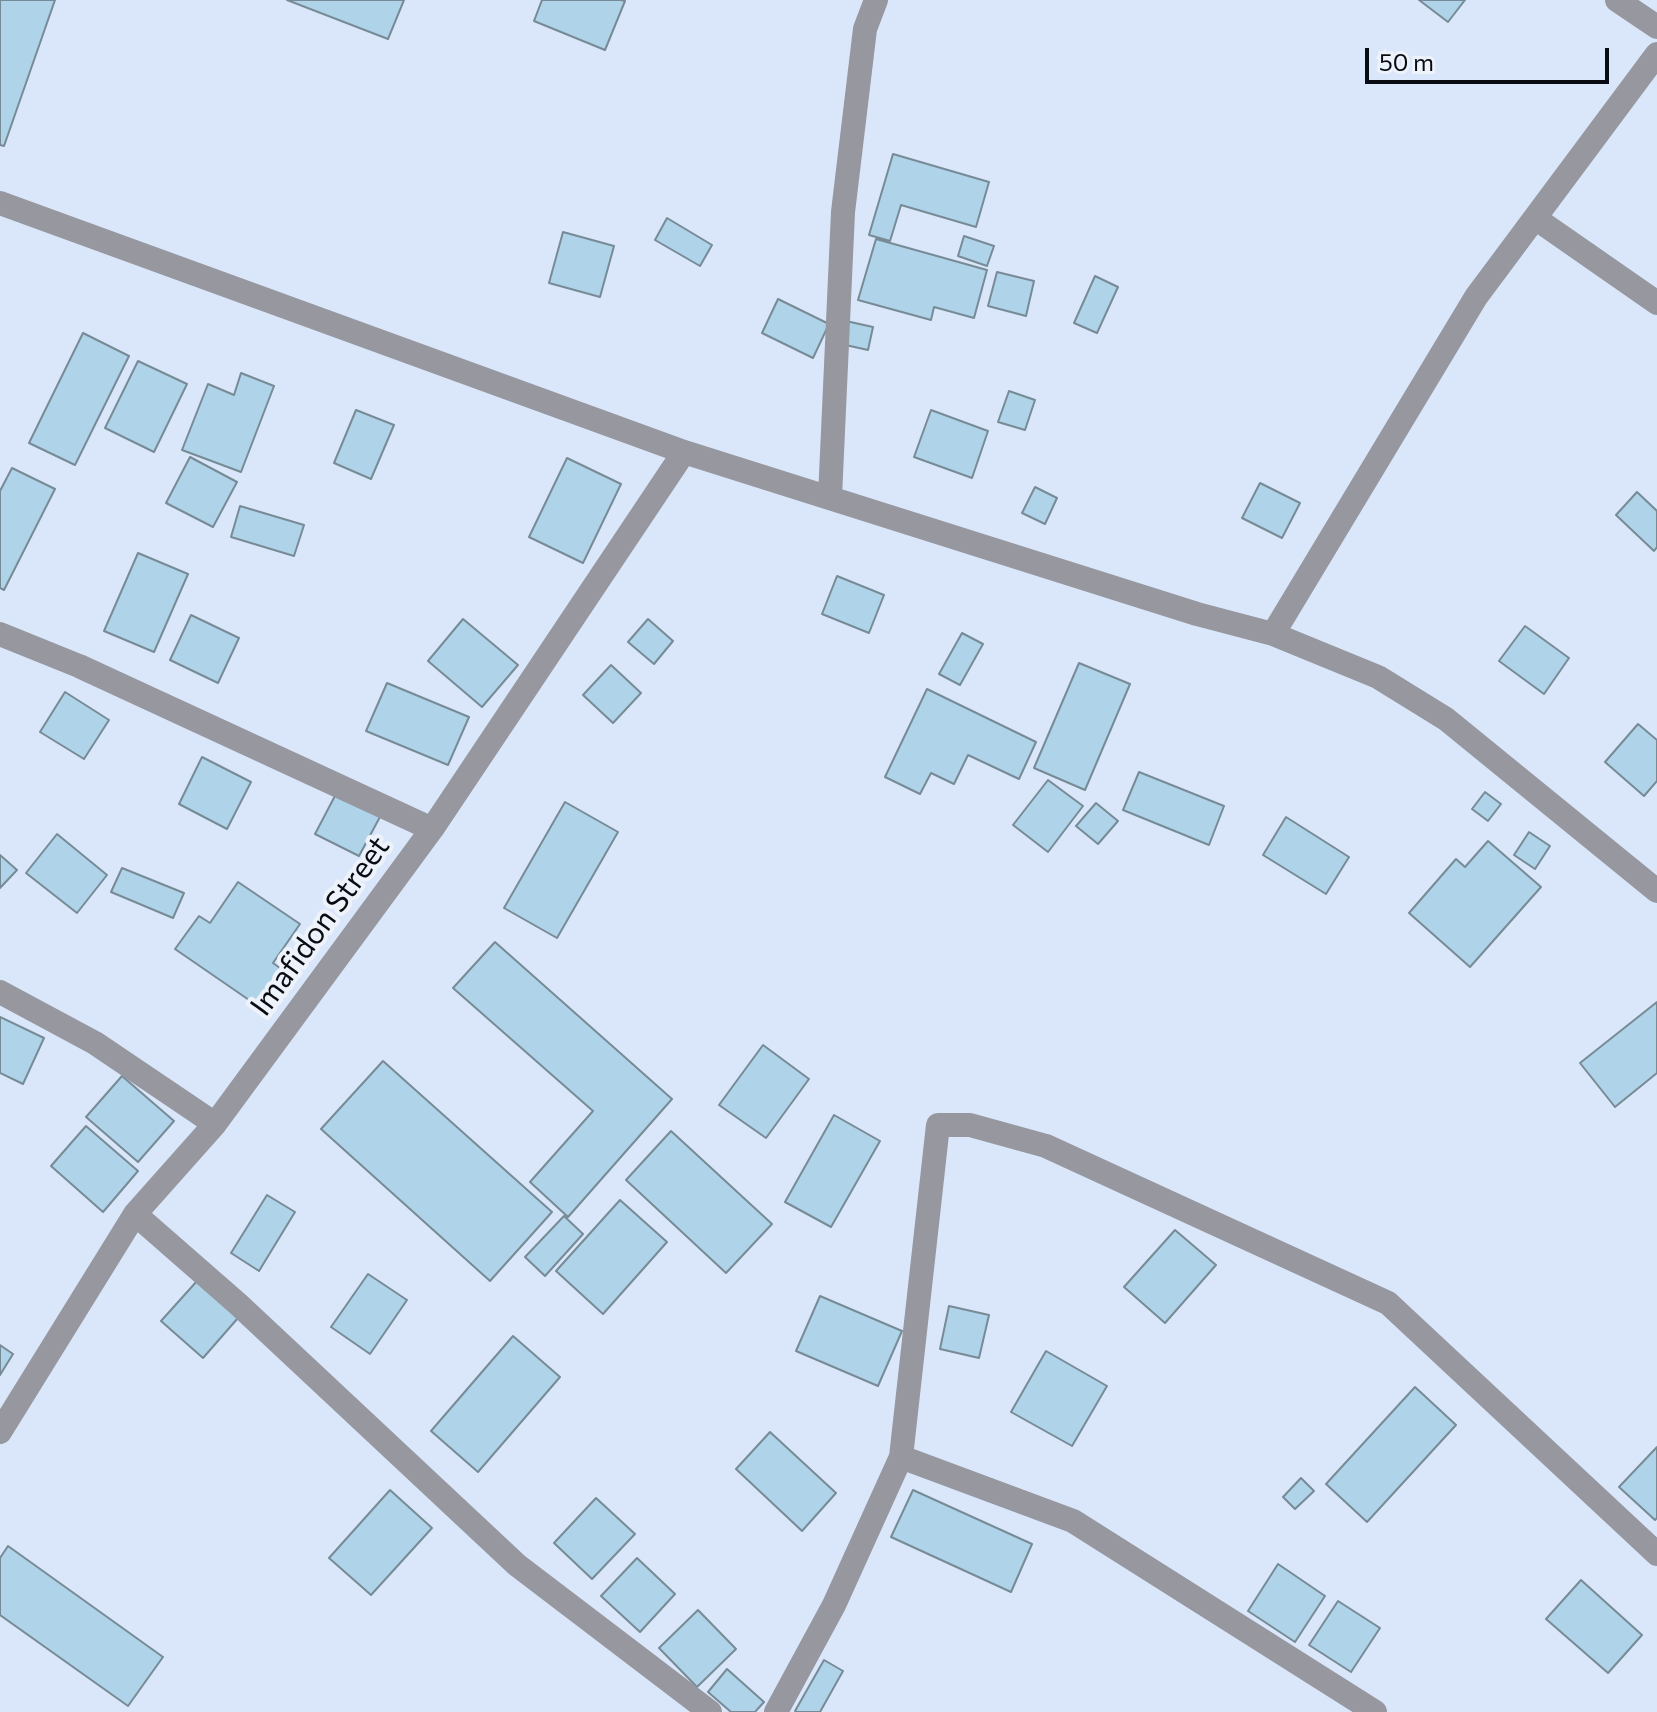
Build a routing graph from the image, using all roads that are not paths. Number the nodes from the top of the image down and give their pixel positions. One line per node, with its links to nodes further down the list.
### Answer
1 (876, 0): 9 (street)
2 (1617, 0): 3 (street)
3 (1657, 27)
4 (1657, 54): 6 (street)
5 (0, 203): 8 (street)
6 (1535, 218): 7 (street); 11 (street)
7 (1657, 303)
8 (684, 452): 9 (street); 12 (street, Imafidon Street)
9 (830, 497): 11 (street)
10 (0, 634): 12 (street)
11 (1273, 634): 13 (street)
12 (432, 829): 15 (street, Imafidon Street)
13 (1657, 891)
14 (0, 992): 15 (street)
15 (215, 1124): 16 (street, Imafidon Street)
16 (135, 1214): 17 (street, Imafidon Street); 20 (street)
17 (0, 1432)
18 (901, 1457): 19 (street); 21 (street); 22 (street)
19 (1657, 1554)
20 (710, 1712)
21 (776, 1712)
22 (1375, 1712)

